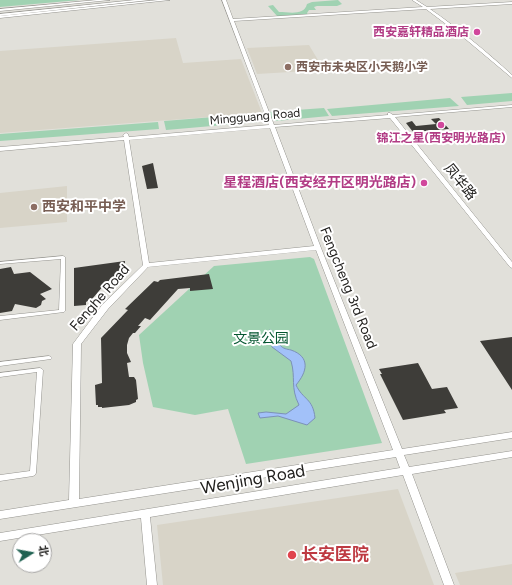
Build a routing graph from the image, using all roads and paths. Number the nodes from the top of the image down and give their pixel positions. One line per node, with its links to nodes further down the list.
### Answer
1 (108, 0): 10 (street)
2 (127, 0): 10 (highway)
3 (148, 0): 9 (highway)
4 (168, 0): 11 (street)
5 (224, 0): 12 (street, Fengcheng 3rd Road)
6 (416, 0): 8 (street)
7 (512, 3): 8 (street)
8 (428, 8): 12 (street); 13 (street); 14 (street)
9 (23, 12): 10 (highway); 11 (highway)
10 (0, 14): 11 (street)
11 (9, 16)
12 (232, 20): 17 (street, Fengcheng 3rd Road)
13 (512, 73)
14 (512, 77)
15 (512, 105): 16 (street, Mingguang Road)
16 (391, 115): 17 (street, Mingguang Road); 24 (street, 凤华路)
17 (272, 124): 18 (street, Mingguang Road); 21 (street, Fengcheng 3rd Road)
18 (126, 137): 19 (street, Mingguang Road); 20 (street, Mingguang Road); 23 (street, Fenghe Road)
19 (0, 146)
20 (0, 149)
21 (318, 248): 23 (street); 30 (street, Fengcheng 3rd Road)
22 (0, 263): 25 (street)
23 (146, 265): 34 (street, Fenghe Road)
24 (512, 266)
25 (0, 318)
26 (49, 358): 27 (street)
27 (0, 364)
28 (0, 375): 33 (street)
29 (512, 435): 30 (street, Wenjing Road)
30 (399, 453): 32 (street, Fengcheng 3rd Road); 34 (street, Wenjing Road)
31 (512, 454): 32 (street, Wenjing Road)
32 (406, 471): 35 (street, Wenjing Road); 39 (street, Fengcheng 3rd Road)
33 (0, 478)
34 (74, 504): 36 (street, Wenjing Road)
35 (146, 514): 37 (street, Wenjing Road); 38 (street)
36 (0, 515)
37 (0, 537)
38 (152, 585)
39 (449, 585)

